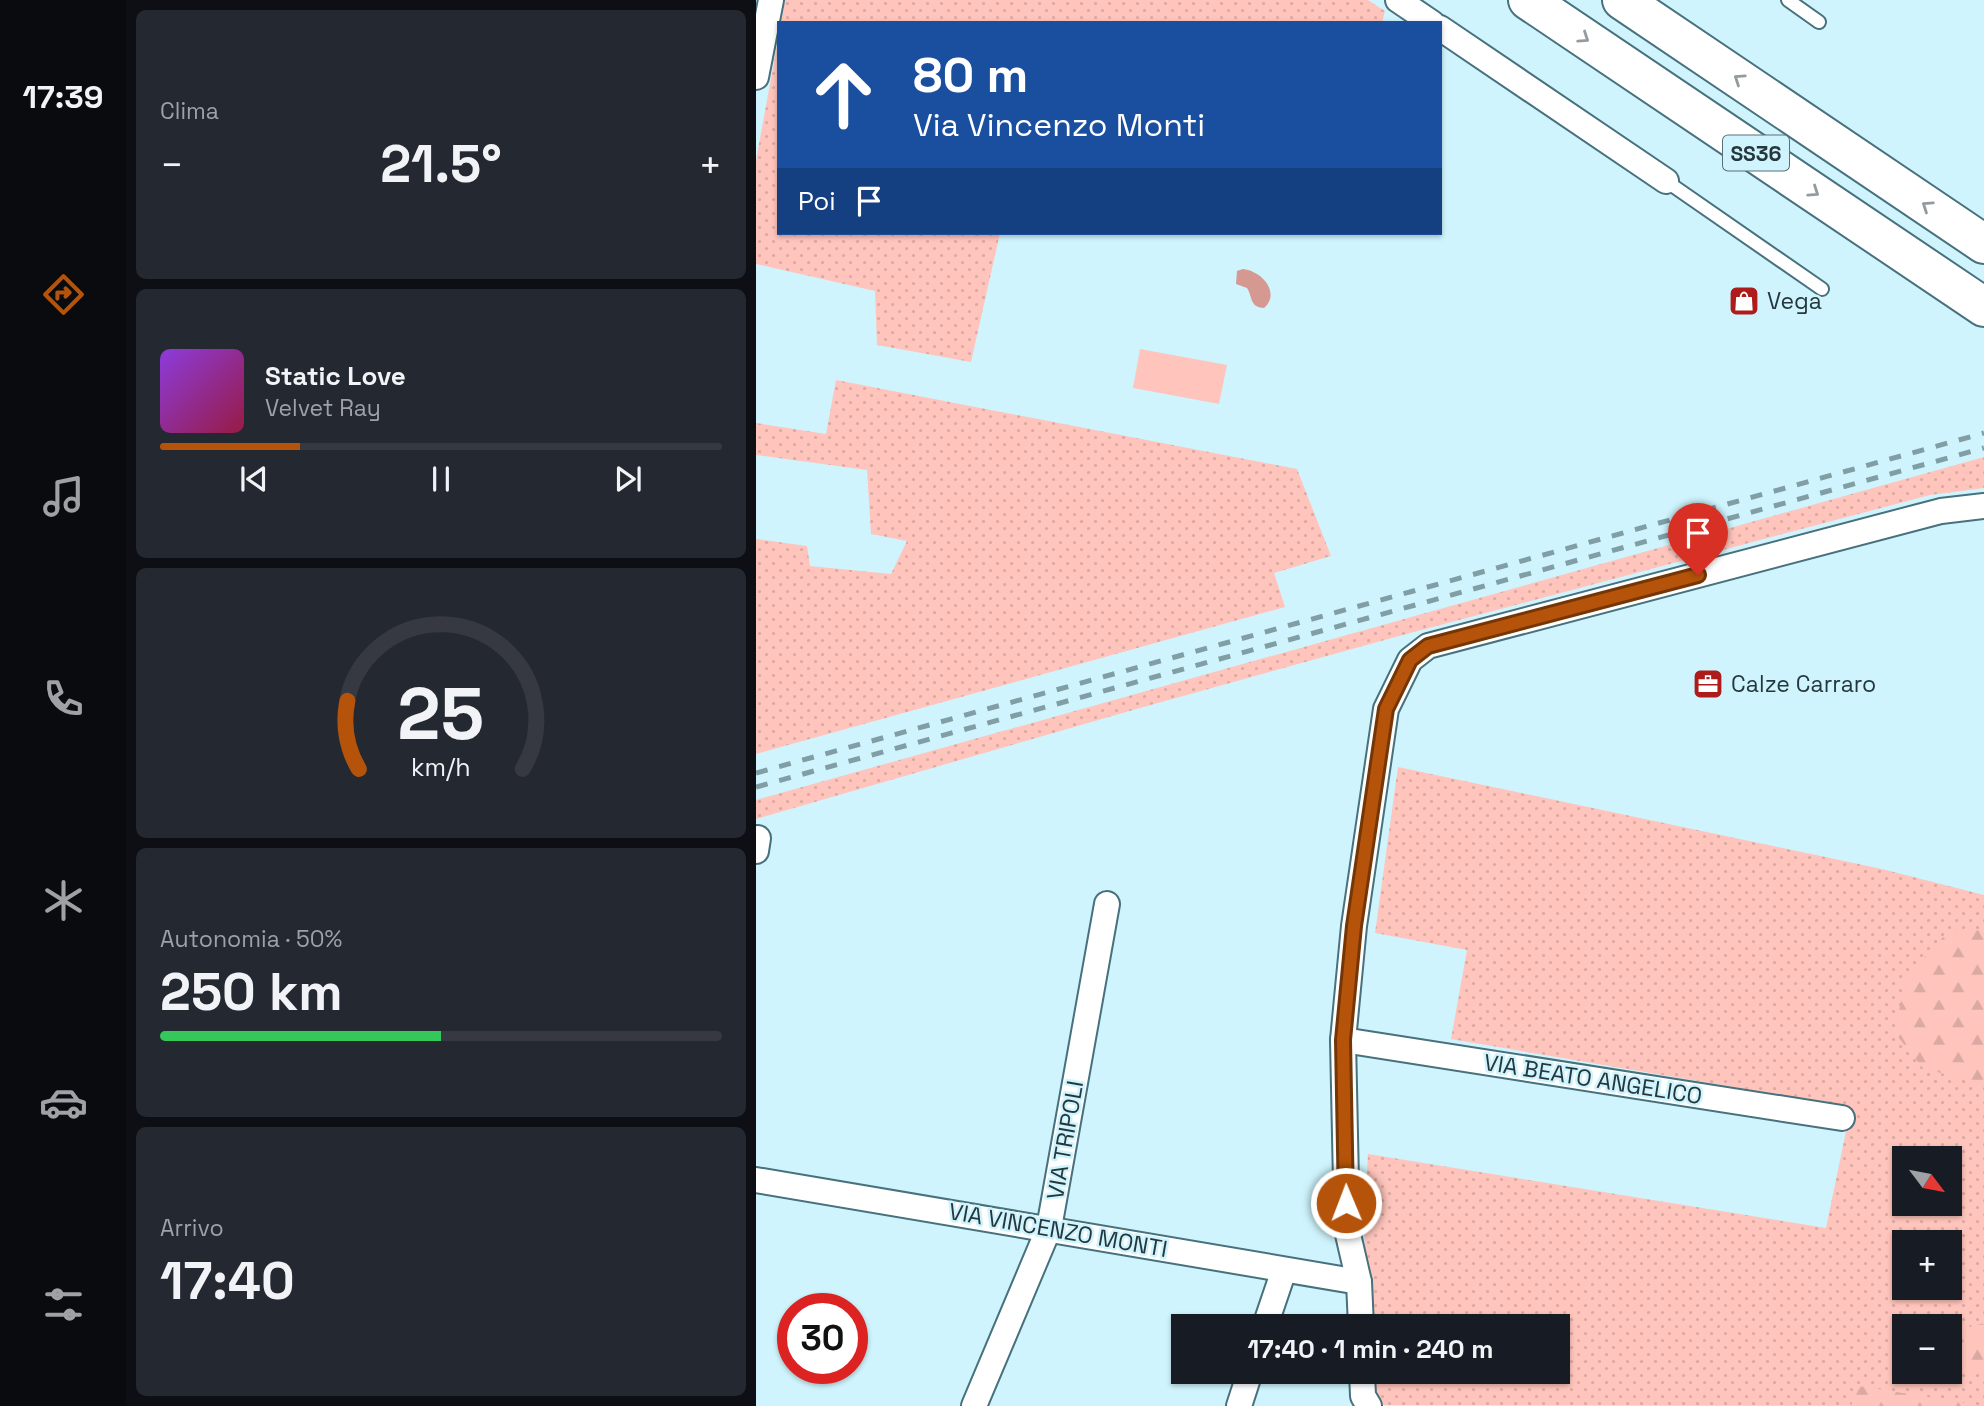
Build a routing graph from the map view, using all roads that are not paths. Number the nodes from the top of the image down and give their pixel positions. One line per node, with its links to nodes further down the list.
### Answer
1 (771, 0): 9 (street)
2 (1398, 0): 6 (street)
3 (1528, 0): 13 (highway, SS36, one-way to 13)
4 (1622, 0): 11 (highway, SS36, one-way to 4)
5 (1788, 0): 7 (lane)
6 (1429, 21)
7 (1819, 23)
8 (1442, 29): 10 (street)
9 (756, 77)
10 (1666, 181): 12 (lane)
11 (1984, 244)
12 (1822, 289)
13 (1984, 307)
14 (1984, 506): 16 (street)
15 (1107, 904): 19 (street, VIA TRIPOLI)
16 (1343, 1040): 17 (street, VIA BEATO ANGELICO); 21 (street)
17 (1842, 1118)
18 (756, 1180): 19 (street, VIA VINCENZO MONTI)
19 (1049, 1228): 20 (street, VIA VINCENZO MONTI); 26 (street, VIA TRIPOLI)
20 (1284, 1270): 21 (street, VIA VINCENZO MONTI); 22 (street)
21 (1359, 1282): 23 (street)
22 (1269, 1314)
23 (1360, 1314)
24 (1246, 1384): 27 (street)
25 (1362, 1384): 28 (street)
26 (974, 1406)
27 (1239, 1406)
28 (1368, 1406)

